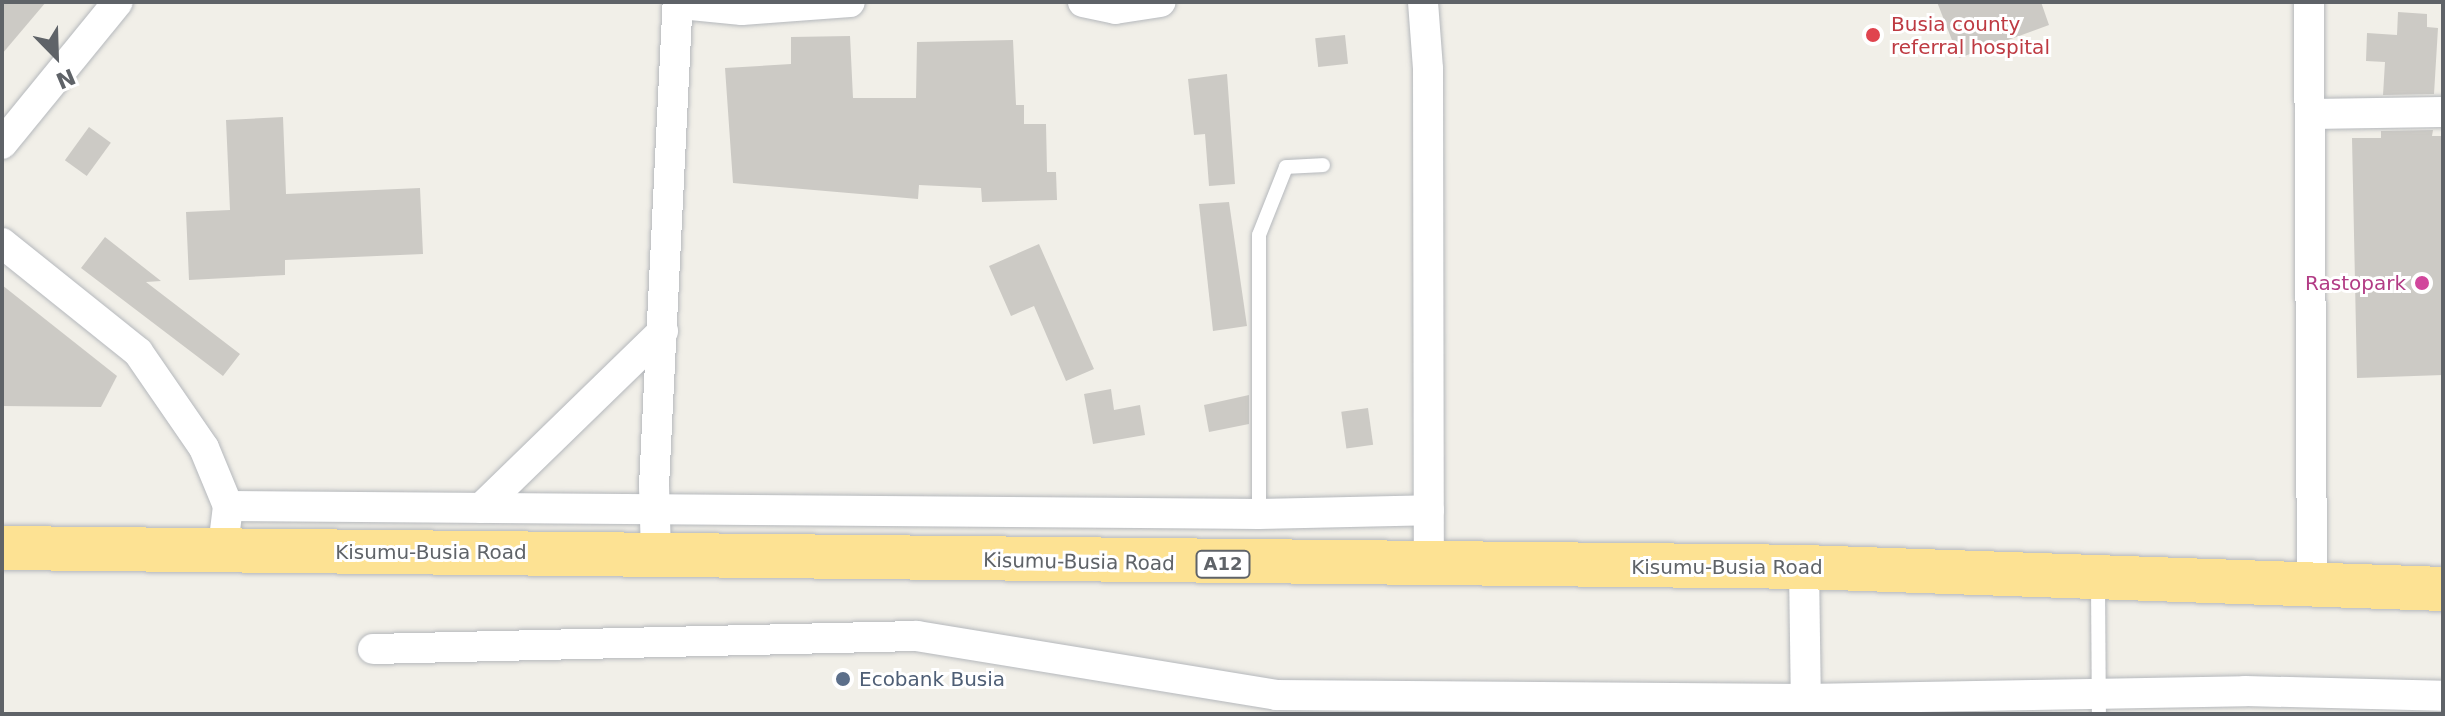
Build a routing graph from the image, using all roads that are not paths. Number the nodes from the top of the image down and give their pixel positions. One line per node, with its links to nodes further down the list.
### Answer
1 (118, 2): 10 (street)
2 (850, 2): 7 (street)
3 (1083, 2): 4 (street)
4 (1160, 2)
5 (1423, 2): 17 (street)
6 (2309, 2): 9 (street)
7 (680, 3): 13 (street)
8 (2443, 112): 9 (street)
9 (2310, 114): 25 (street)
10 (2, 144)
11 (1323, 165): 18 (lane)
12 (2, 243): 14 (street)
13 (663, 331): 15 (street); 16 (street)
14 (228, 506): 15 (street); 19 (street)
15 (481, 508): 16 (street)
16 (655, 508): 18 (street); 21 (street)
17 (1429, 510): 18 (street); 22 (street)
18 (1259, 514)
19 (223, 545)
20 (2, 548): 21 (highway, Kisumu-Busia Road / A12)
21 (656, 553): 22 (highway, Kisumu-Busia Road / A12)
22 (1429, 567): 23 (highway, Kisumu-Busia Road / A12)
23 (1804, 567): 24 (highway, Kisumu-Busia Road / A12); 30 (street)
24 (2098, 578): 25 (highway, Kisumu-Busia Road / A12); 29 (lane)
25 (2312, 587): 26 (highway, Kisumu-Busia Road / A12)
26 (2443, 589)
27 (373, 649): 30 (street)
28 (2443, 696): 29 (street)
29 (2098, 705): 30 (street)
30 (1806, 707)

